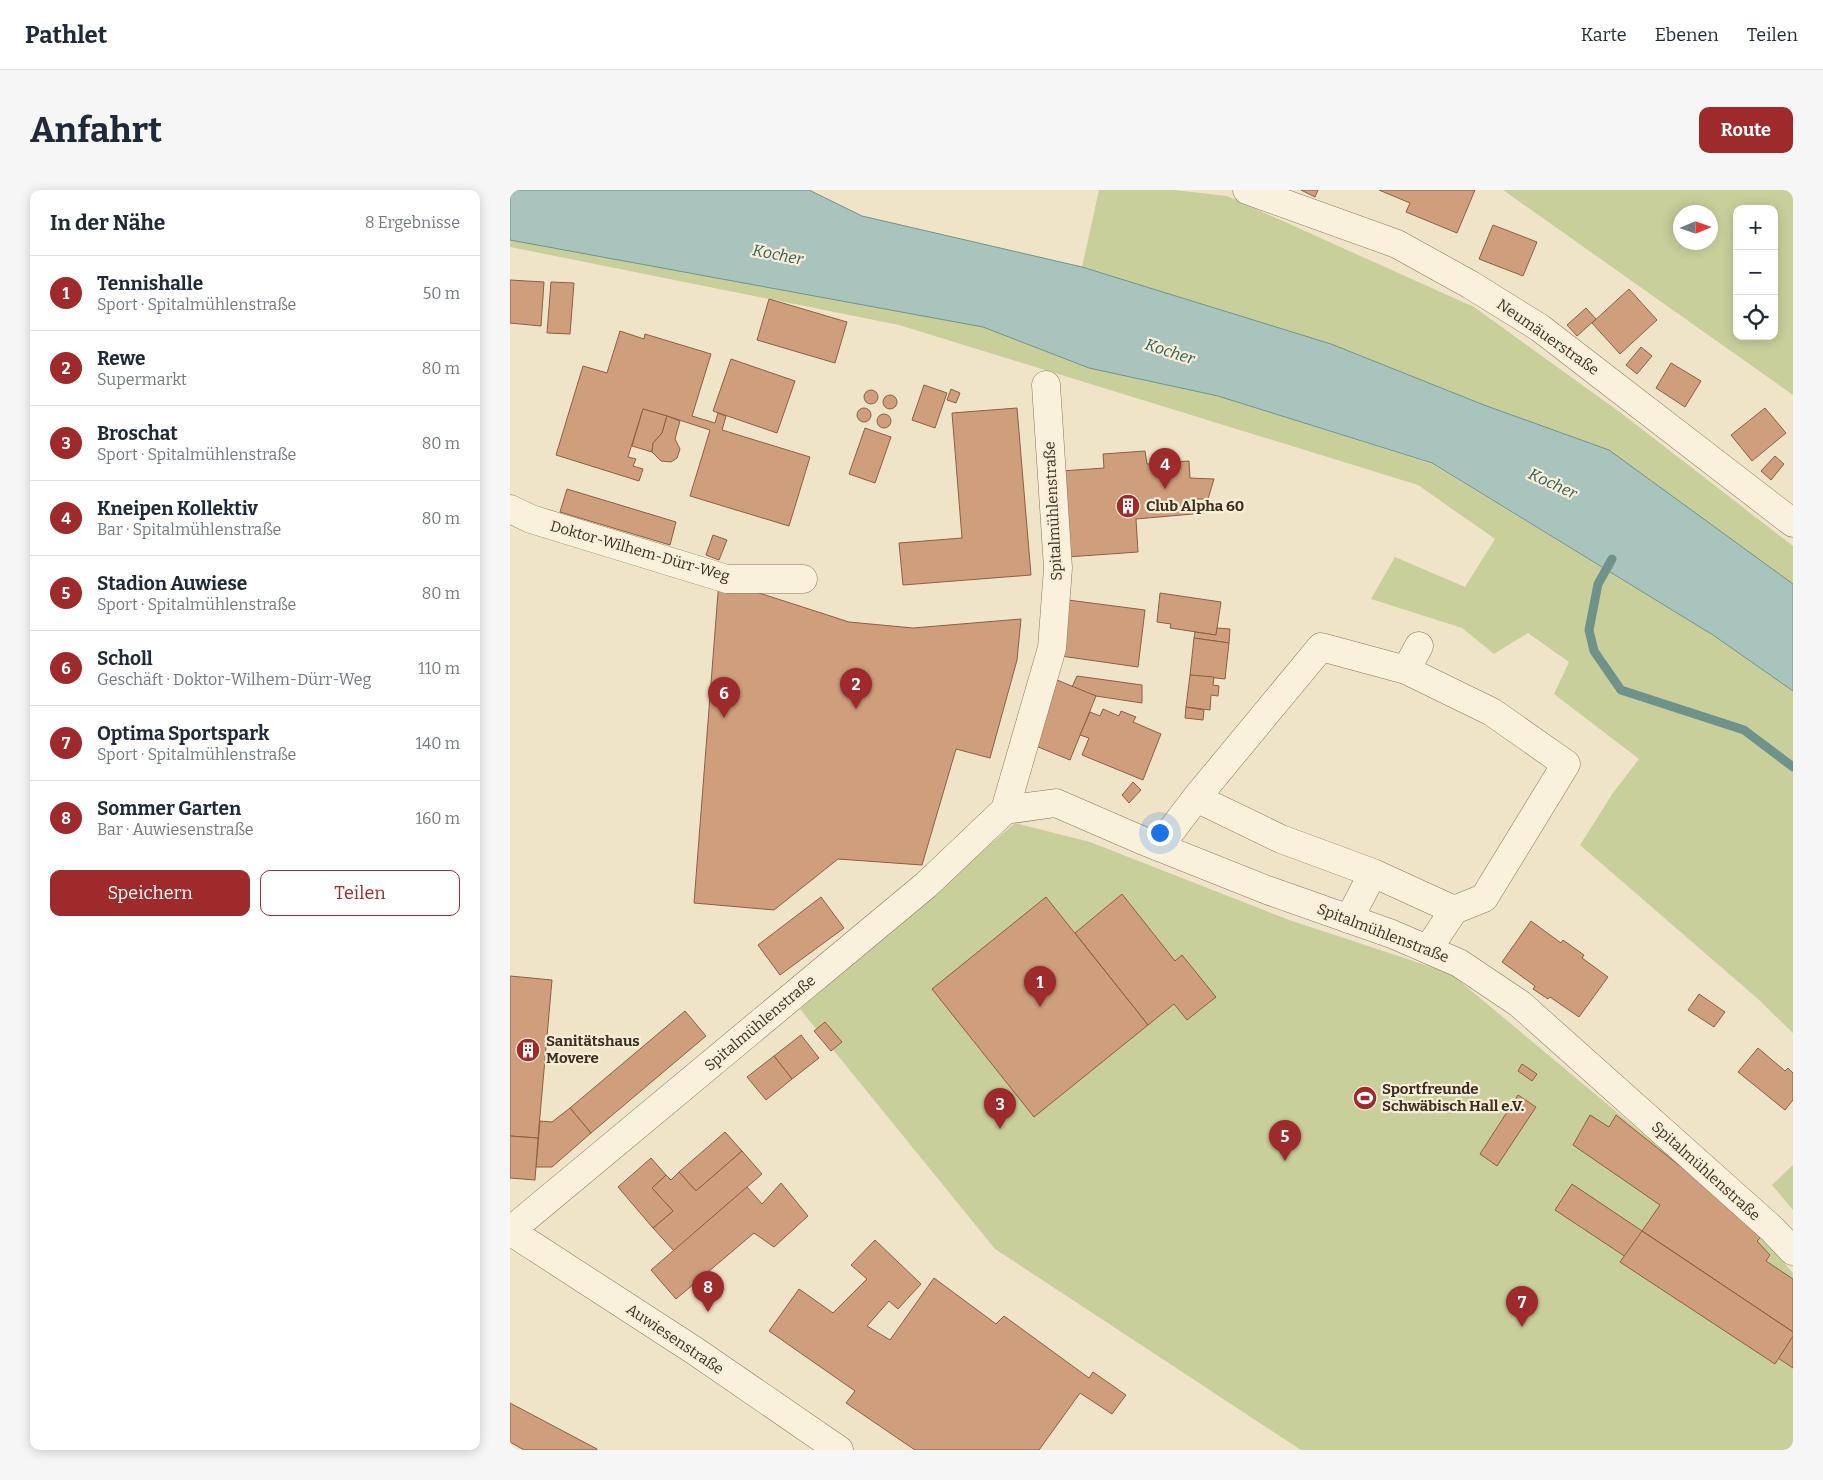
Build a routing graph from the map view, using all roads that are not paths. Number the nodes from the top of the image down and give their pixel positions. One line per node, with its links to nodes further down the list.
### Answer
1 (1247, 190): 4 (street, Neumäuerstraße)
2 (1046, 385): 9 (street, Spitalmühlenstraße)
3 (510, 509): 5 (street, Doktor-Wilhem-Dürr-Weg)
4 (1793, 523)
5 (802, 579)
6 (1419, 646): 7 (street)
7 (1406, 670): 8 (street); 12 (street)
8 (1196, 798): 10 (street); 11 (street)
9 (1006, 810): 10 (street, Spitalmühlenstraße); 15 (street, Spitalmühlenstraße)
10 (1159, 847): 13 (street, Spitalmühlenstraße)
11 (1374, 872): 12 (street); 13 (street)
12 (1454, 910): 14 (street)
13 (1349, 919): 14 (street, Spitalmühlenstraße)
14 (1428, 949): 16 (street, Spitalmühlenstraße)
15 (510, 1231): 17 (street, Auwiesenstraße)
16 (1793, 1251)
17 (839, 1450)

